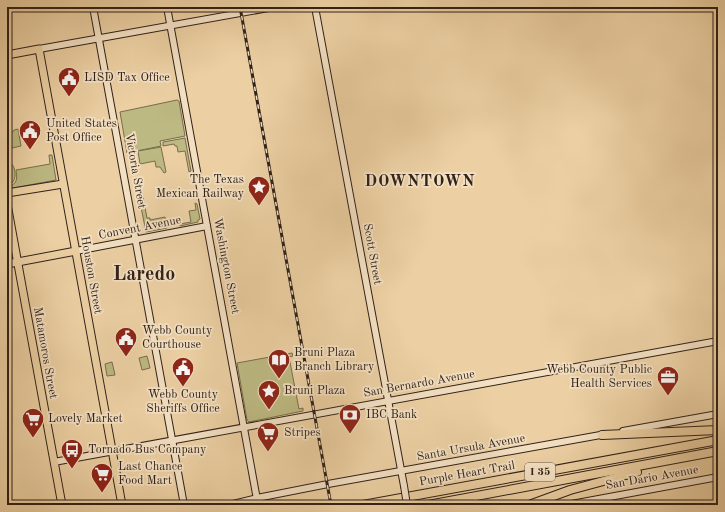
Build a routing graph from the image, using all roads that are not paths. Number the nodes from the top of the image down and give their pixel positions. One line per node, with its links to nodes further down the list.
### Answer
1 (93, 7): 6 (main road, Victoria Street)
2 (167, 7): 5 (main road, Washington Street)
3 (274, 7): 5 (main road)
4 (315, 7): 18 (main road, Scott Street)
5 (170, 25): 6 (main road); 12 (main road, Washington Street)
6 (99, 38): 7 (main road); 13 (main road, Victoria Street)
7 (39, 49): 8 (main road); 9 (main road, Houston Street)
8 (7, 55)
9 (63, 184): 10 (main road); 14 (main road, Houston Street)
10 (7, 193)
11 (7, 204): 15 (main road, Matamoros Street)
12 (207, 226): 13 (main road, Convent Avenue); 20 (main road, Washington Street)
13 (136, 240): 14 (main road, Convent Avenue); 23 (main road, Victoria Street)
14 (76, 251): 15 (main road, Convent Avenue); 26 (main road, Houston Street)
15 (17, 262): 16 (main road, Convent Avenue); 28 (main road, Matamoros Street)
16 (7, 264)
17 (718, 341): 18 (main road, San Bernardo Avenue)
18 (388, 401): 20 (main road, San Bernardo Avenue); 29 (main road, Scott Street)
19 (718, 414): 22 (main road, Santa Ursula Avenue)
20 (244, 428): 23 (main road, San Bernardo Avenue); 31 (main road, Washington Street)
21 (718, 430): 22 (highway)
22 (602, 435): 29 (main road, Santa Ursula Avenue)
23 (172, 440): 26 (main road, San Bernardo Avenue); 34 (main road, Victoria Street)
24 (718, 440): 37 (highway, Purple Heart Trail / I 35)
25 (718, 451): 27 (highway, Purple Heart Trail / I 35)
26 (112, 452): 28 (main road, San Bernardo Avenue); 33 (main road, Houston Street)
27 (687, 457): 39 (highway, Purple Heart Trail / I 35); 40 (highway)
28 (54, 462): 32 (main road, Matamoros Street)
29 (401, 471): 31 (main road, Santa Ursula Avenue); 38 (main road, Scott Street, bridge)
30 (718, 477): 41 (main road, San Dario Avenue)
31 (257, 498): 35 (main road, Santa Ursula Avenue); 36 (main road, Washington Street)
32 (62, 505)
33 (122, 505)
34 (184, 505)
35 (228, 505)
36 (258, 505)
37 (363, 505)
38 (407, 505)
39 (428, 505)
40 (529, 505)
41 (566, 505)

